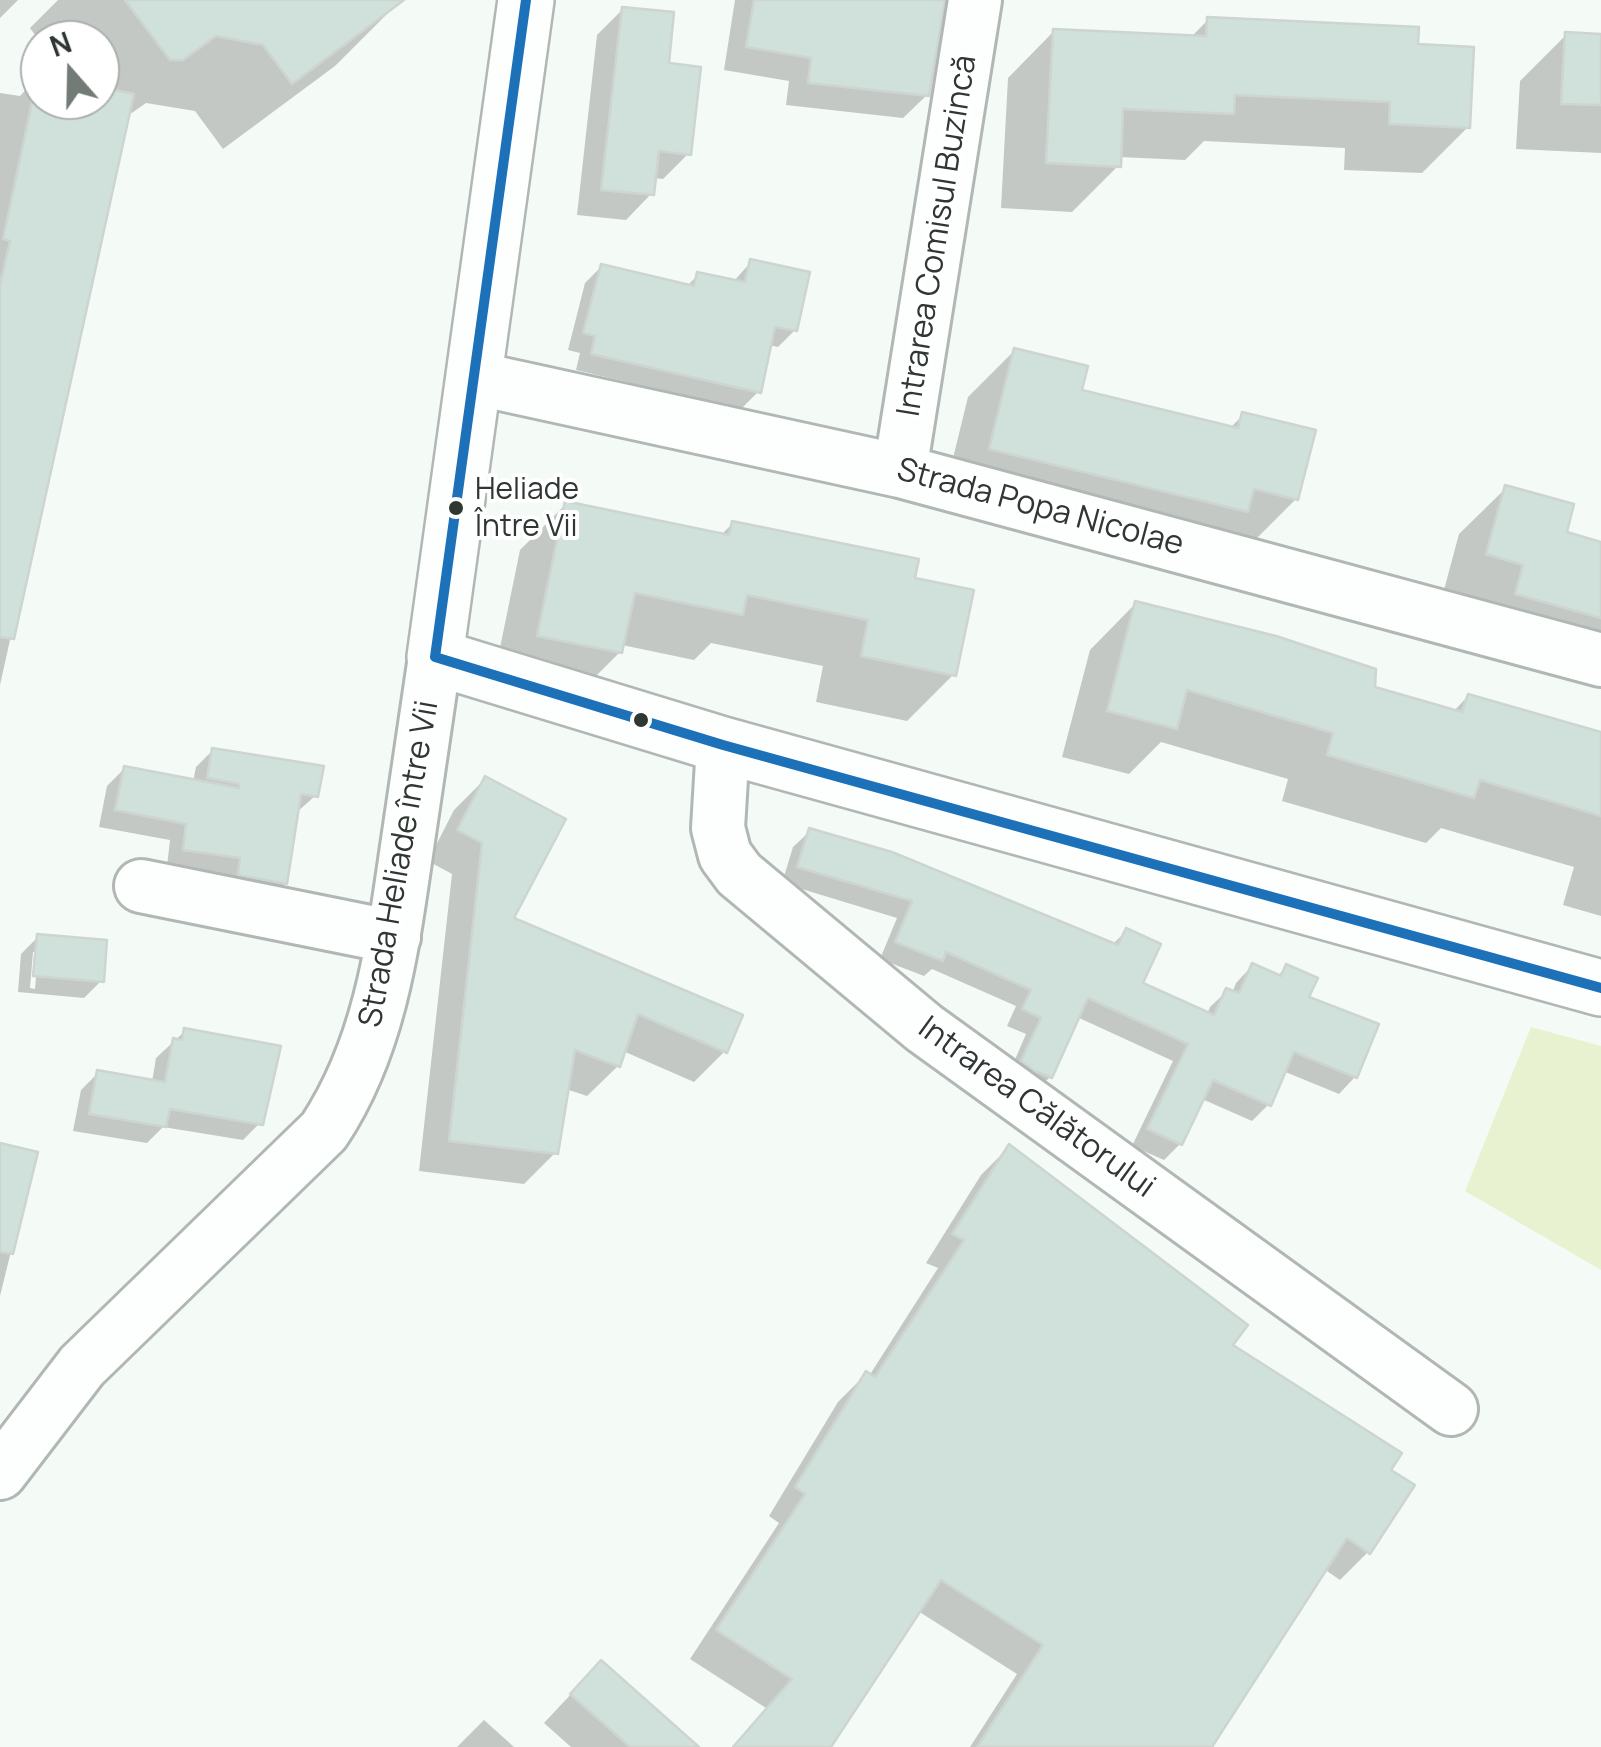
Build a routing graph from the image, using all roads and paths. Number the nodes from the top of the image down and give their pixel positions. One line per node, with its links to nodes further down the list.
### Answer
1 (526, 0): 3 (main road, Strada Heliade între Vii)
2 (975, 0): 4 (street, Intrarea Comisul Buzincă)
3 (474, 378): 4 (street, Strada Popa Nicolae); 5 (main road, Strada Heliade între Vii)
4 (900, 471): 6 (street, Strada Popa Nicolae)
5 (435, 656): 7 (main road); 9 (street, Strada Heliade între Vii)
6 (1601, 660)
7 (723, 745): 10 (main road); 11 (street, Intrarea Călătorului)
8 (141, 886): 9 (street)
9 (394, 937): 12 (street, Strada Heliade între Vii)
10 (1601, 988)
11 (1451, 1409)
12 (0, 1473)

